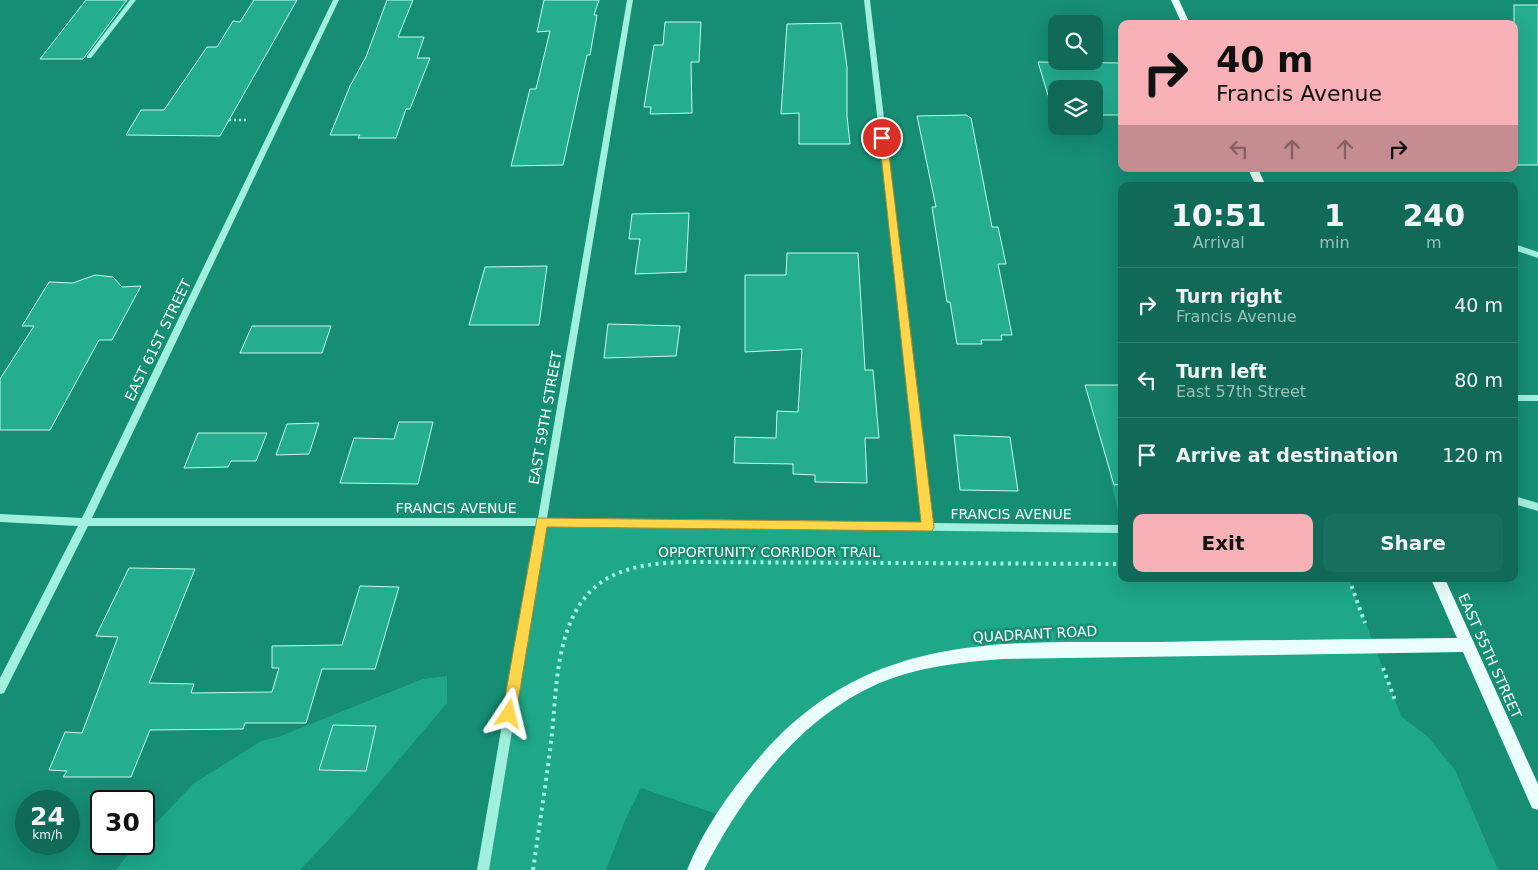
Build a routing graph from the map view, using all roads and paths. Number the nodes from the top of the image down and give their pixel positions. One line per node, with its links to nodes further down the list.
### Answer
1 (133, 0): 7 (street)
2 (336, 0): 17 (street, EAST 61ST STREET)
3 (630, 0): 18 (street, EAST 59TH STREET)
4 (866, 0): 19 (street)
5 (1176, 0): 6 (main road)
6 (1184, 20)
7 (89, 57)
8 (229, 120): 9 (path)
9 (249, 120)
10 (1518, 248): 11 (street)
11 (1538, 255)
12 (1518, 398): 13 (street)
13 (1538, 398)
14 (1518, 501): 15 (street)
15 (1538, 507)
16 (0, 518): 17 (street, FRANCIS AVENUE)
17 (85, 522): 18 (street, FRANCIS AVENUE); 26 (street, EAST 61ST STREET)
18 (542, 522): 19 (street, FRANCIS AVENUE); 28 (street, EAST 59TH STREET)
19 (928, 527): 20 (street, FRANCIS AVENUE)
20 (1118, 529)
21 (1118, 564): 29 (path, OPPORTUNITY CORRIDOR TRAIL)
22 (1350, 582): 24 (path)
23 (1439, 582): 25 (main road, EAST 55TH STREET)
24 (1354, 594)
25 (1467, 645): 27 (main road, EAST 55TH STREET); 30 (main road, QUADRANT ROAD)
26 (0, 689)
27 (1538, 802)
28 (483, 870)
29 (533, 870)
30 (695, 870)

